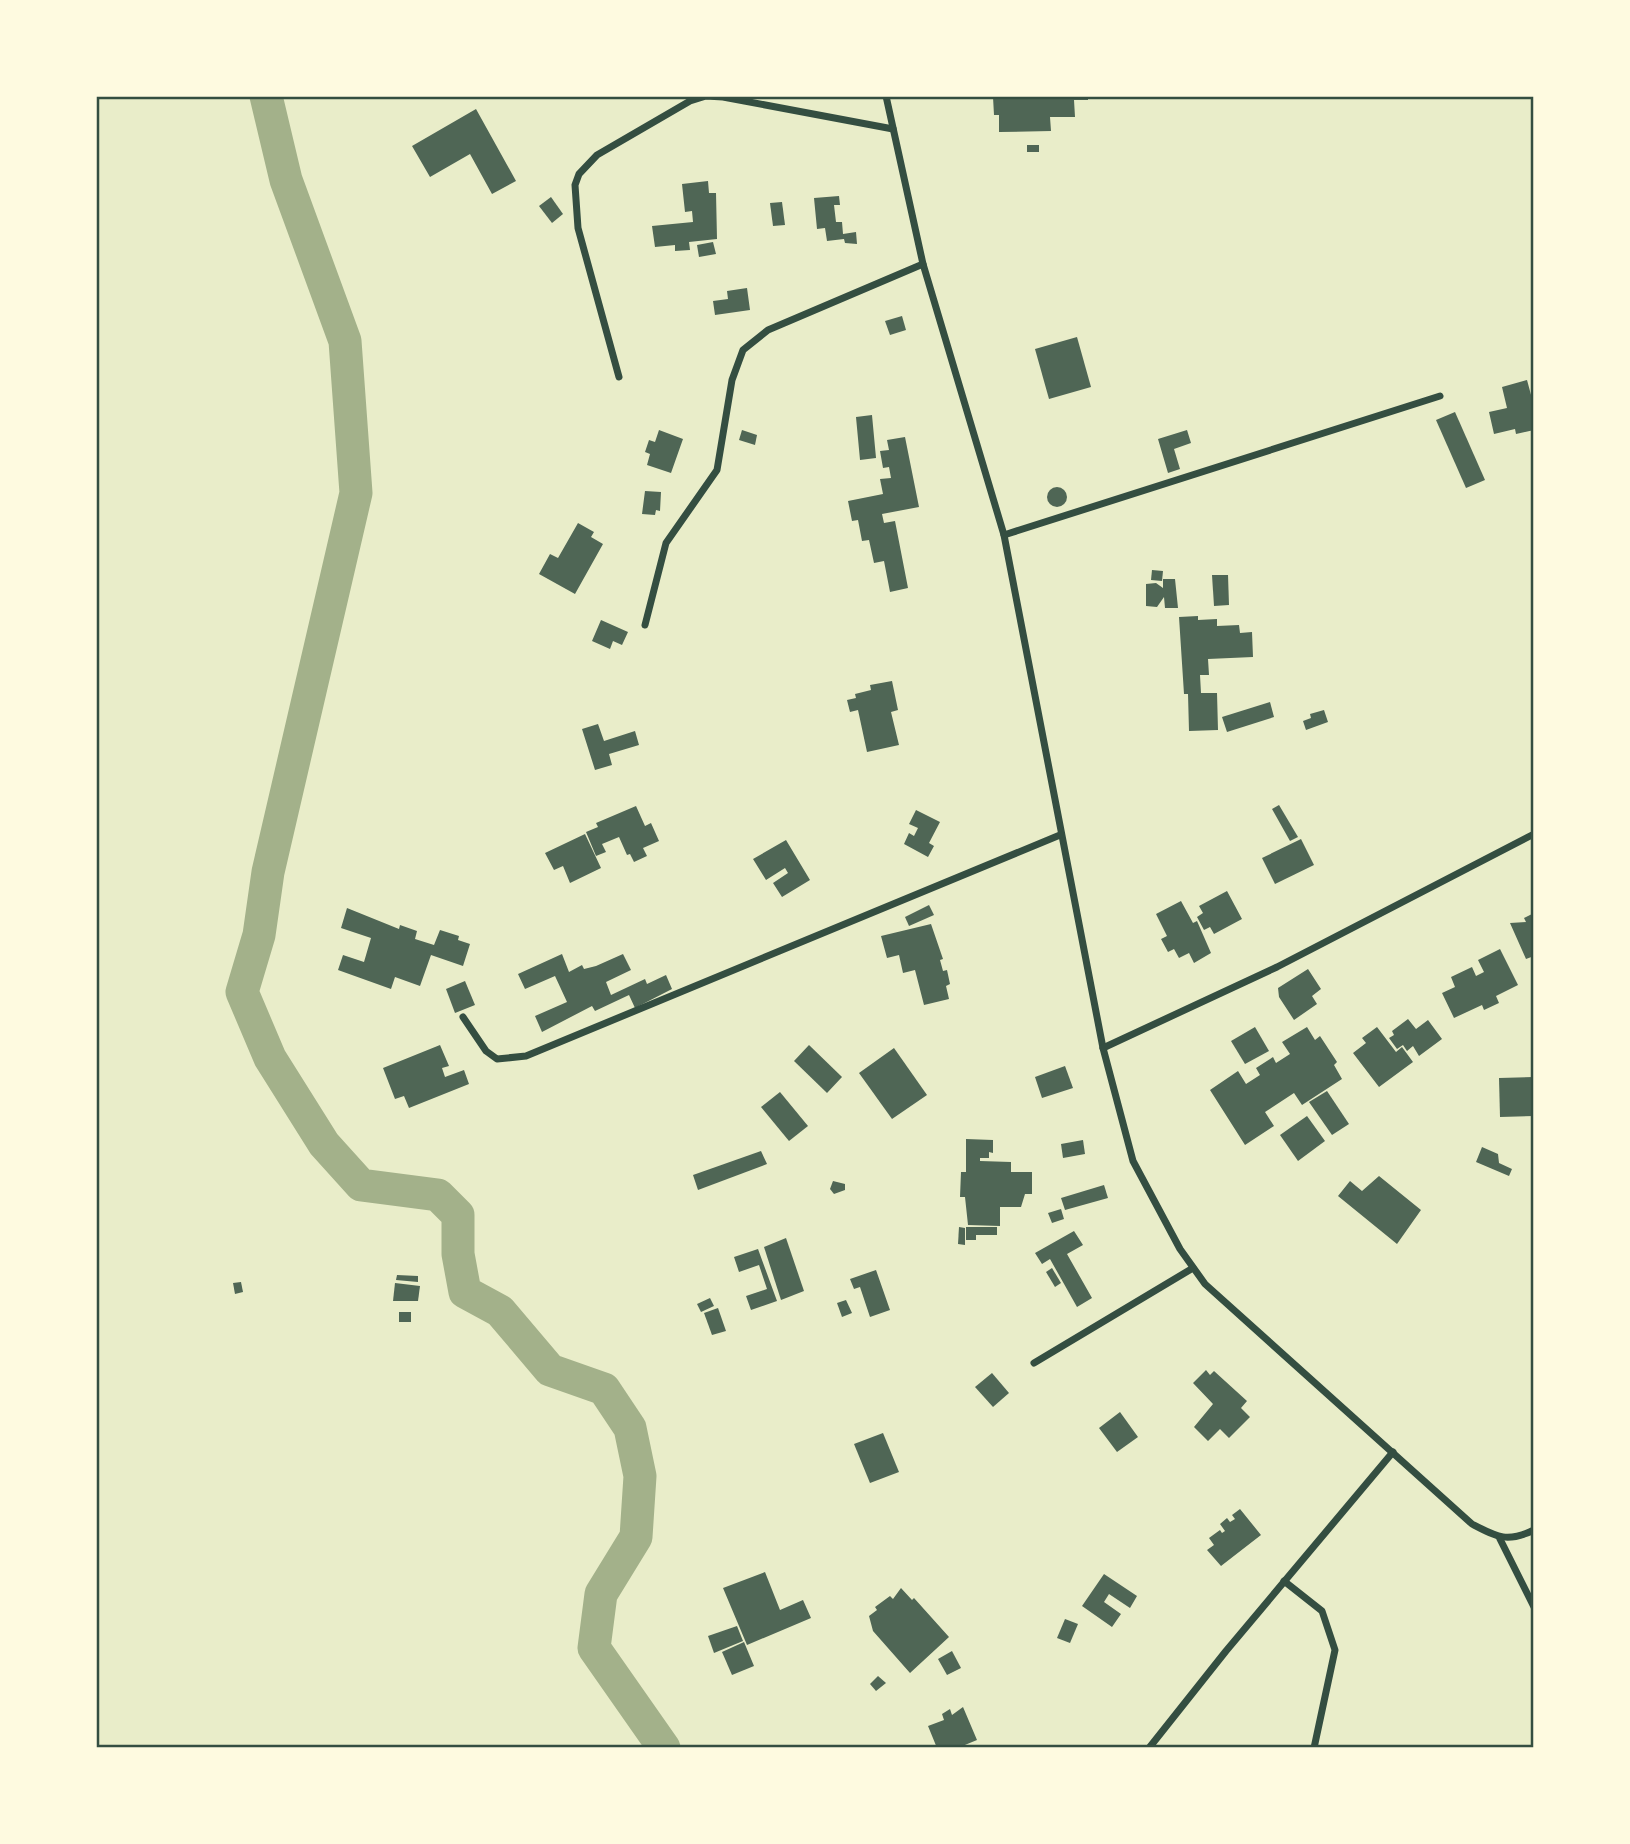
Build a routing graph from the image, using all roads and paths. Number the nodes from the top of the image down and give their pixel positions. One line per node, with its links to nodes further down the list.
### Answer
1 (886, 96): 2 (street)
2 (893, 128): 3 (street); 4 (street)
3 (923, 264): 6 (street); 7 (street)
4 (619, 377)
5 (1440, 396): 6 (street)
6 (1004, 535): 9 (street)
7 (645, 625)
8 (1534, 834): 11 (street)
9 (1060, 835): 10 (street); 11 (street)
10 (463, 1017)
11 (1103, 1048): 12 (street)
12 (1193, 1268): 13 (street); 14 (street)
13 (1034, 1363)
14 (1393, 1452): 16 (street); 17 (street)
15 (1534, 1530): 16 (street)
16 (1500, 1539): 18 (street)
17 (1284, 1581): 19 (street); 20 (street)
18 (1534, 1607)
19 (1149, 1748)
20 (1314, 1748)

